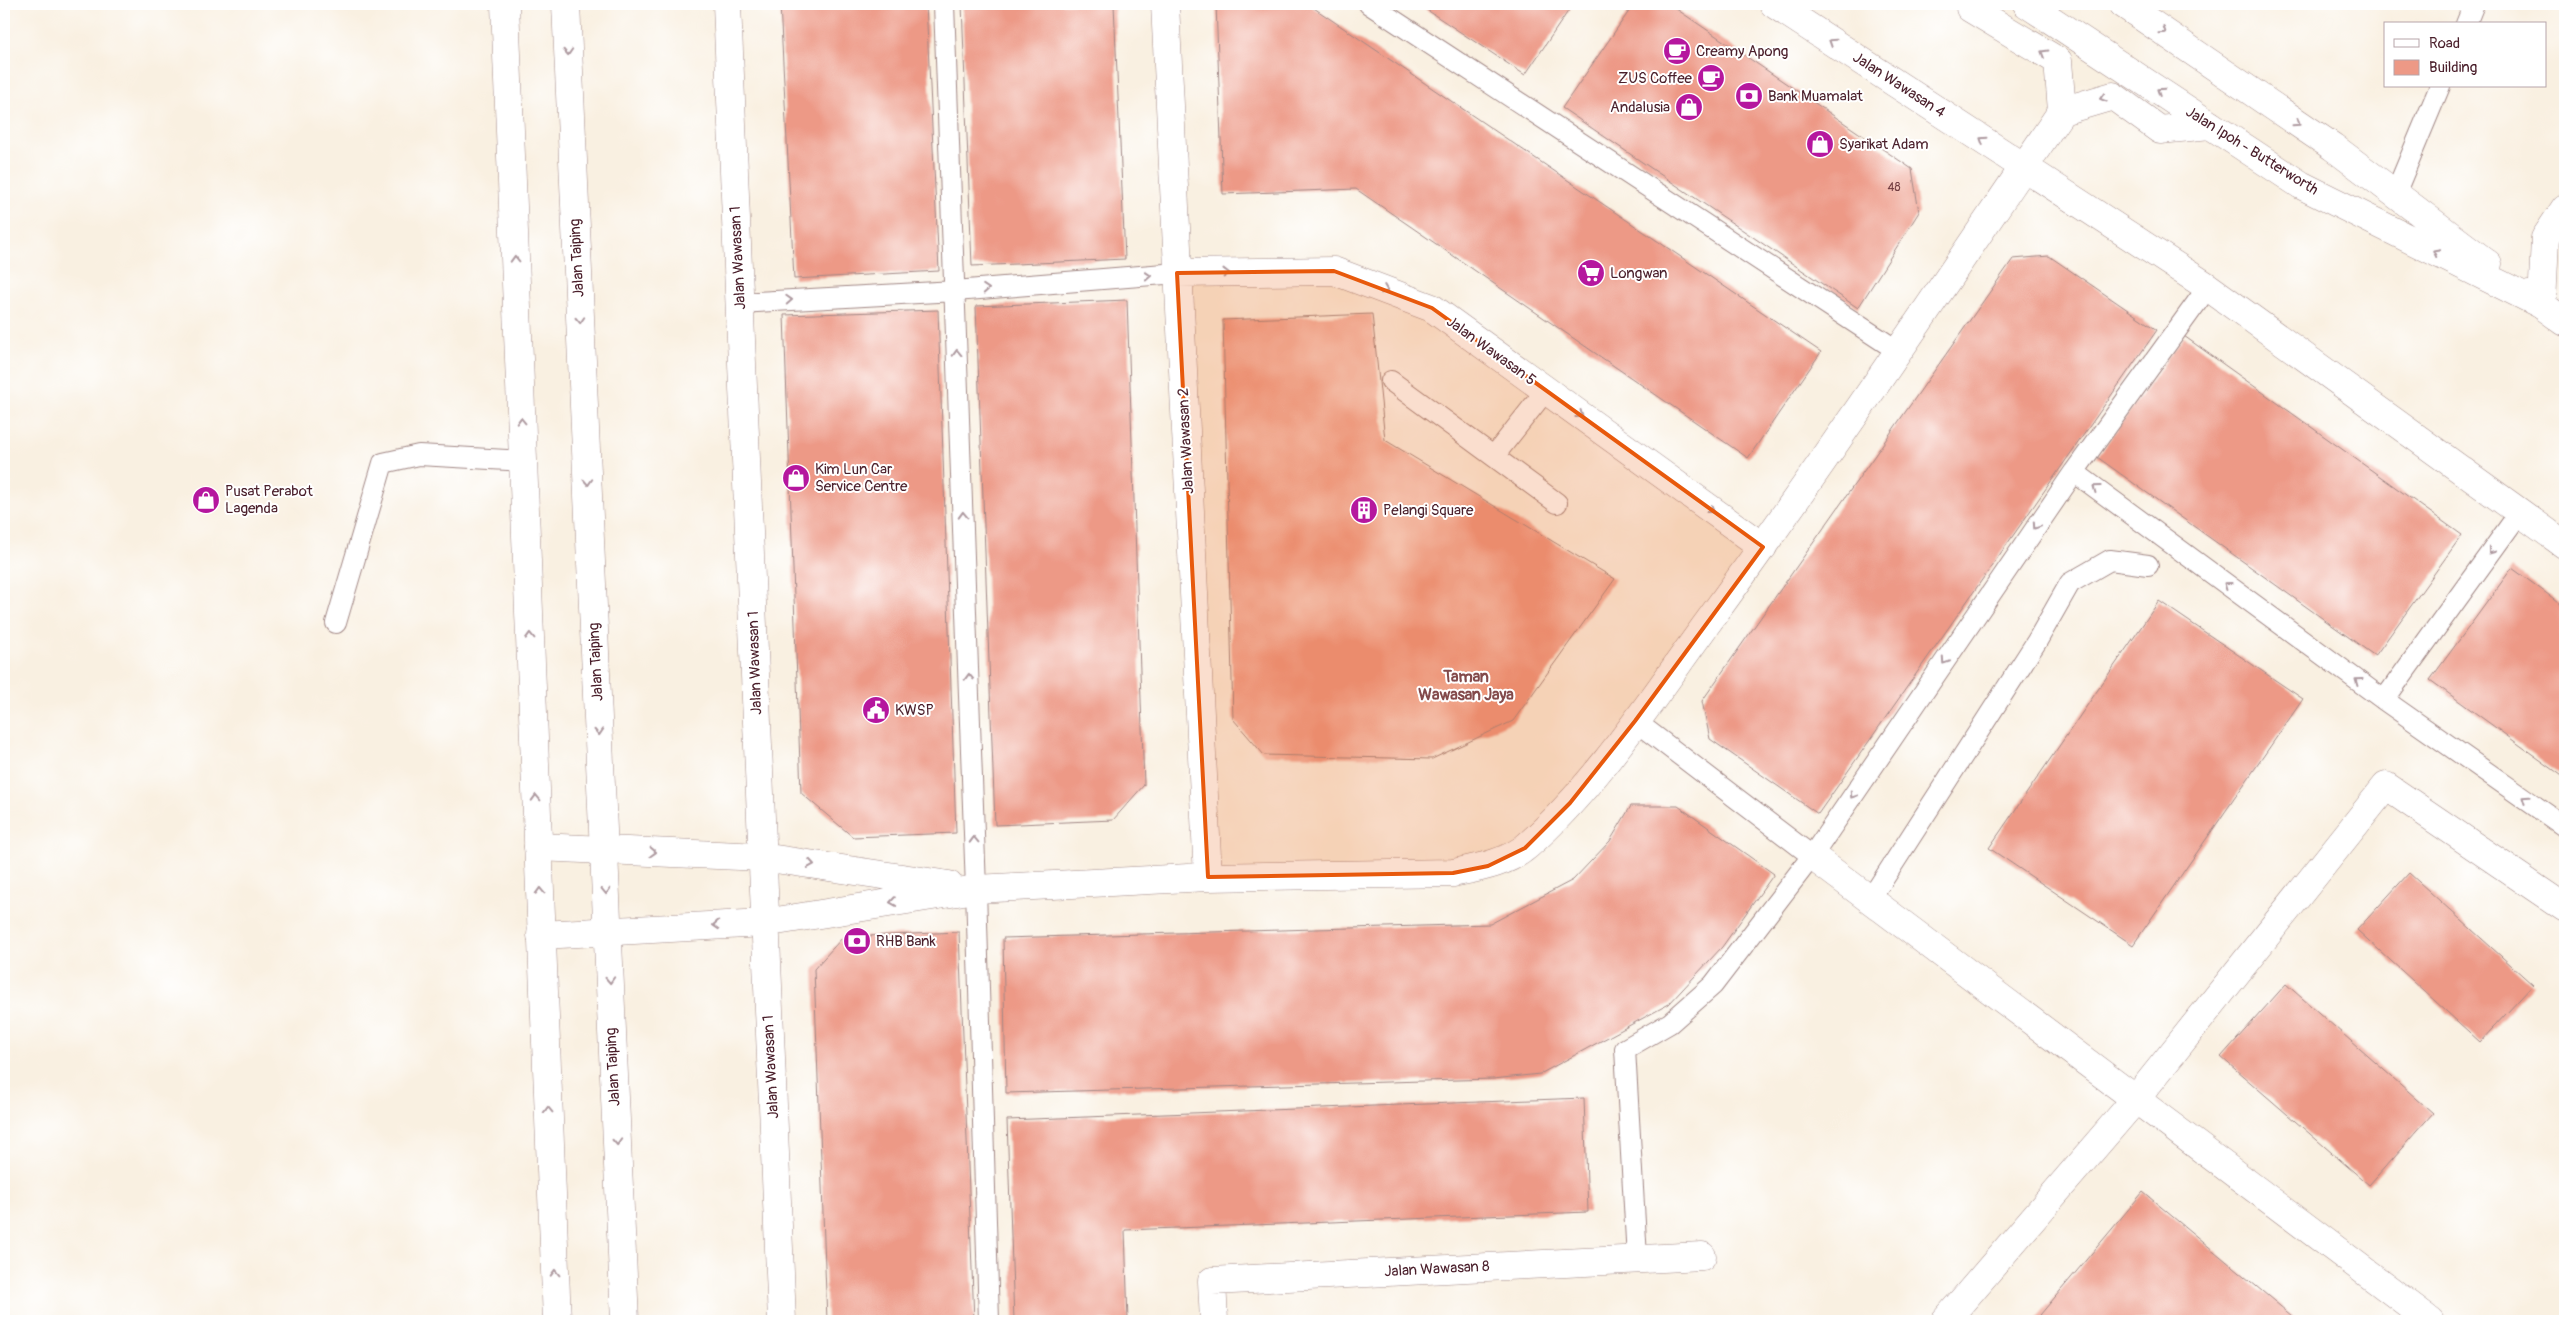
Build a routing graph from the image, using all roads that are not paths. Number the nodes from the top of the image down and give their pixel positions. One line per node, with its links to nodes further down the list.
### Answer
1 (504, 4): 29 (main road, one-way to 1)
2 (566, 4): 41 (main road, Jalan Taiping, one-way to 41)
3 (727, 4): 22 (main road, Jalan Wawasan 1)
4 (944, 4): 21 (lane)
5 (1165, 4): 19 (main road, Jalan Wawasan 2)
6 (1369, 4): 25 (lane)
7 (1774, 4): 16 (main road, Jalan Wawasan 4, one-way to 7)
8 (1970, 4): 14 (main road, one-way to 8)
9 (2027, 4): 15 (main road, Jalan Ipoh - Butterworth, one-way to 9)
10 (2123, 4): 17 (main road, Jalan Ipoh - Butterworth, one-way to 17)
11 (2474, 4): 12 (lane)
12 (2467, 22)
13 (2439, 88): 17 (lane)
14 (2062, 111): 15 (main road, one-way to 14); 16 (main road)
15 (2210, 125): 23 (main road, Jalan Ipoh - Butterworth, one-way to 15)
16 (2024, 166): 20 (main road, Jalan Wawasan 4); 25 (main road)
17 (2395, 194): 23 (main road, Jalan Ipoh - Butterworth)
18 (2565, 208): 23 (main road)
19 (1177, 274): 21 (lane, one-way to 19); 27 (main road, Jalan Wawasan 5, one-way to 27); 44 (main road, Jalan Wawasan 2)
20 (2208, 287): 30 (lane); 32 (main road, Jalan Wawasan 4)
21 (955, 291): 22 (lane, one-way to 21); 45 (lane, one-way to 21)
22 (740, 303): 43 (main road, Jalan Wawasan 1)
23 (2542, 305): 24 (main road, Jalan Ipoh - Butterworth)
24 (2565, 322)
25 (1898, 351): 34 (main road)
26 (1391, 381): 28 (lane)
27 (1546, 390): 28 (lane); 34 (main road, Jalan Wawasan 5, one-way to 34)
28 (1494, 456): 31 (lane)
29 (523, 461): 36 (lane); 40 (main road, one-way to 29)
30 (2074, 472): 37 (lane, one-way to 30); 42 (lane, one-way to 42)
31 (1557, 503)
32 (2520, 512): 33 (main road, Jalan Wawasan 4); 37 (lane, one-way to 37)
33 (2565, 545)
34 (1763, 547): 38 (main road)
35 (2148, 566): 46 (lane)
36 (336, 624)
37 (2384, 700): 39 (lane, one-way to 37)
38 (1635, 722): 42 (lane); 44 (main road)
39 (2565, 827)
40 (538, 847): 41 (main road); 50 (main road, one-way to 40)
41 (604, 850): 43 (main road, one-way to 43); 49 (main road, Jalan Taiping, one-way to 49)
42 (1812, 856): 46 (main road); 53 (lane)
43 (762, 857): 45 (main road, one-way to 45); 48 (main road, Jalan Wawasan 1)
44 (1208, 877): 45 (main road)
45 (976, 888): 48 (main road, one-way to 48); 57 (lane)
46 (1870, 900): 51 (main road)
47 (2565, 908): 51 (main road)
48 (764, 922): 49 (main road, one-way to 49); 56 (main road, Jalan Wawasan 1)
49 (607, 931): 50 (main road); 55 (main road, Jalan Taiping, one-way to 55)
50 (541, 935): 54 (main road, one-way to 50)
51 (2135, 1100): 59 (main road); 60 (main road)
52 (1702, 1256): 53 (main road, Jalan Wawasan 8)
53 (1638, 1258): 58 (main road, Jalan Wawasan 8)
54 (557, 1321)
55 (625, 1321)
56 (782, 1321)
57 (989, 1321)
58 (1214, 1321)
59 (1945, 1321)
60 (2431, 1321)

